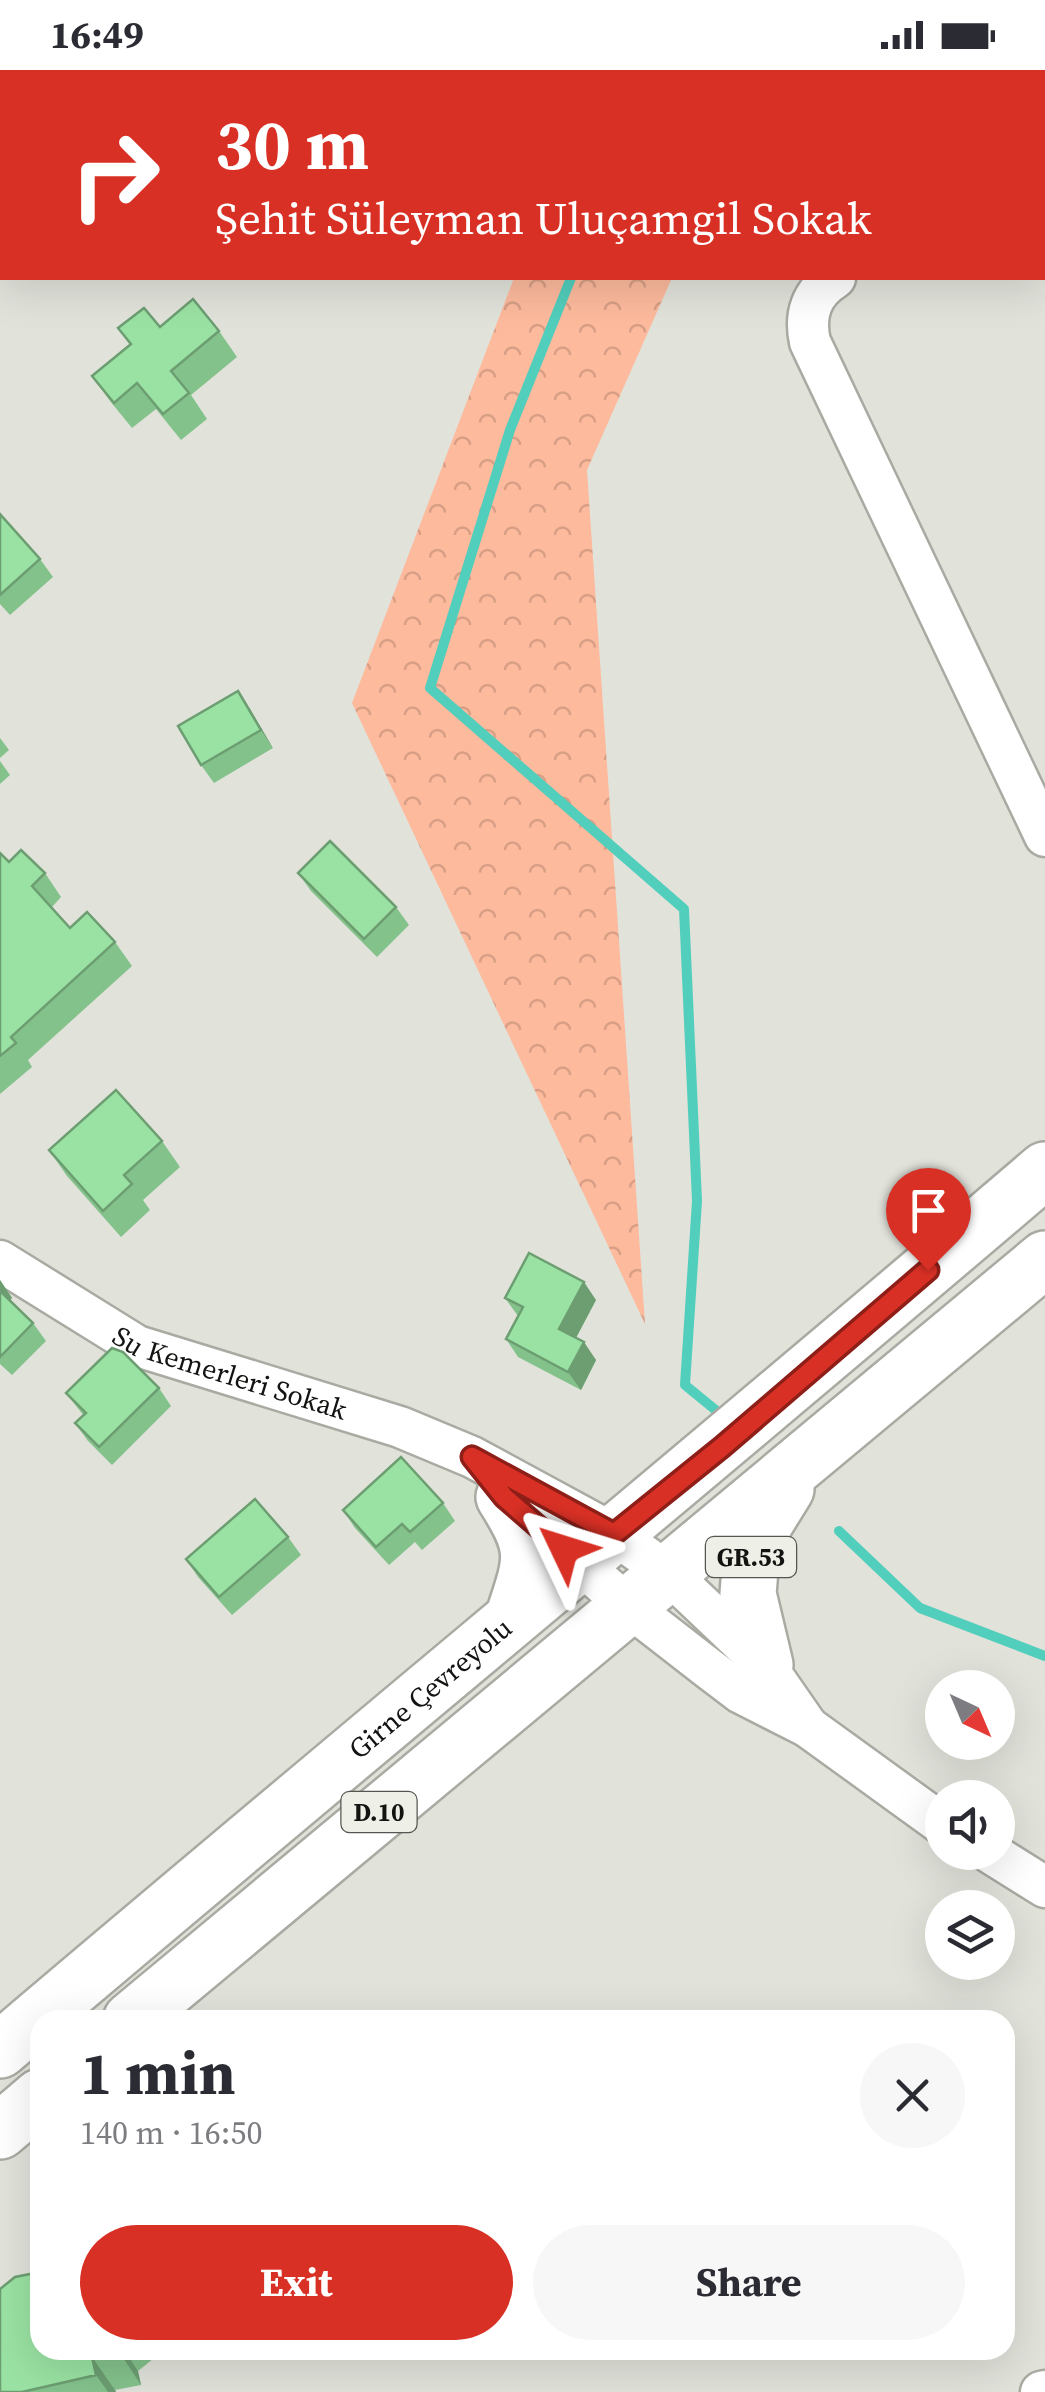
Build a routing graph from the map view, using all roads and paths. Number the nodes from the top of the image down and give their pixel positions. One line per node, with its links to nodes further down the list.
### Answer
1 (832, 280): 2 (street)
2 (1045, 836)
3 (1045, 1170): 8 (highway, Girne Çevreyolu / D.10)
4 (1045, 1259): 6 (highway, D.10)
5 (0, 1260): 7 (street, Su Kemerleri Sokak)
6 (804, 1461): 9 (highway, D.10); 11 (highway, GR.53)
7 (488, 1477): 8 (street, Su Kemerleri Sokak); 10 (highway)
8 (597, 1548): 9 (street, Su Kemerleri Sokak); 10 (highway, Girne Çevreyolu / D.10)
9 (647, 1589): 11 (street, GR.53); 12 (street, GR.53); 17 (highway, D.10)
10 (514, 1615): 16 (highway, Girne Çevreyolu / D.10)
11 (764, 1666): 12 (street, GR.53)
12 (808, 1727): 13 (street, GR.53)
13 (925, 1812)
14 (1015, 1868): 15 (street)
15 (1045, 1887)
16 (47, 2010)
17 (143, 2010)
18 (30, 2025): 19 (highway, Girne Çevreyolu / D.10)
19 (0, 2050)
20 (30, 2106): 21 (highway)
21 (0, 2132)

